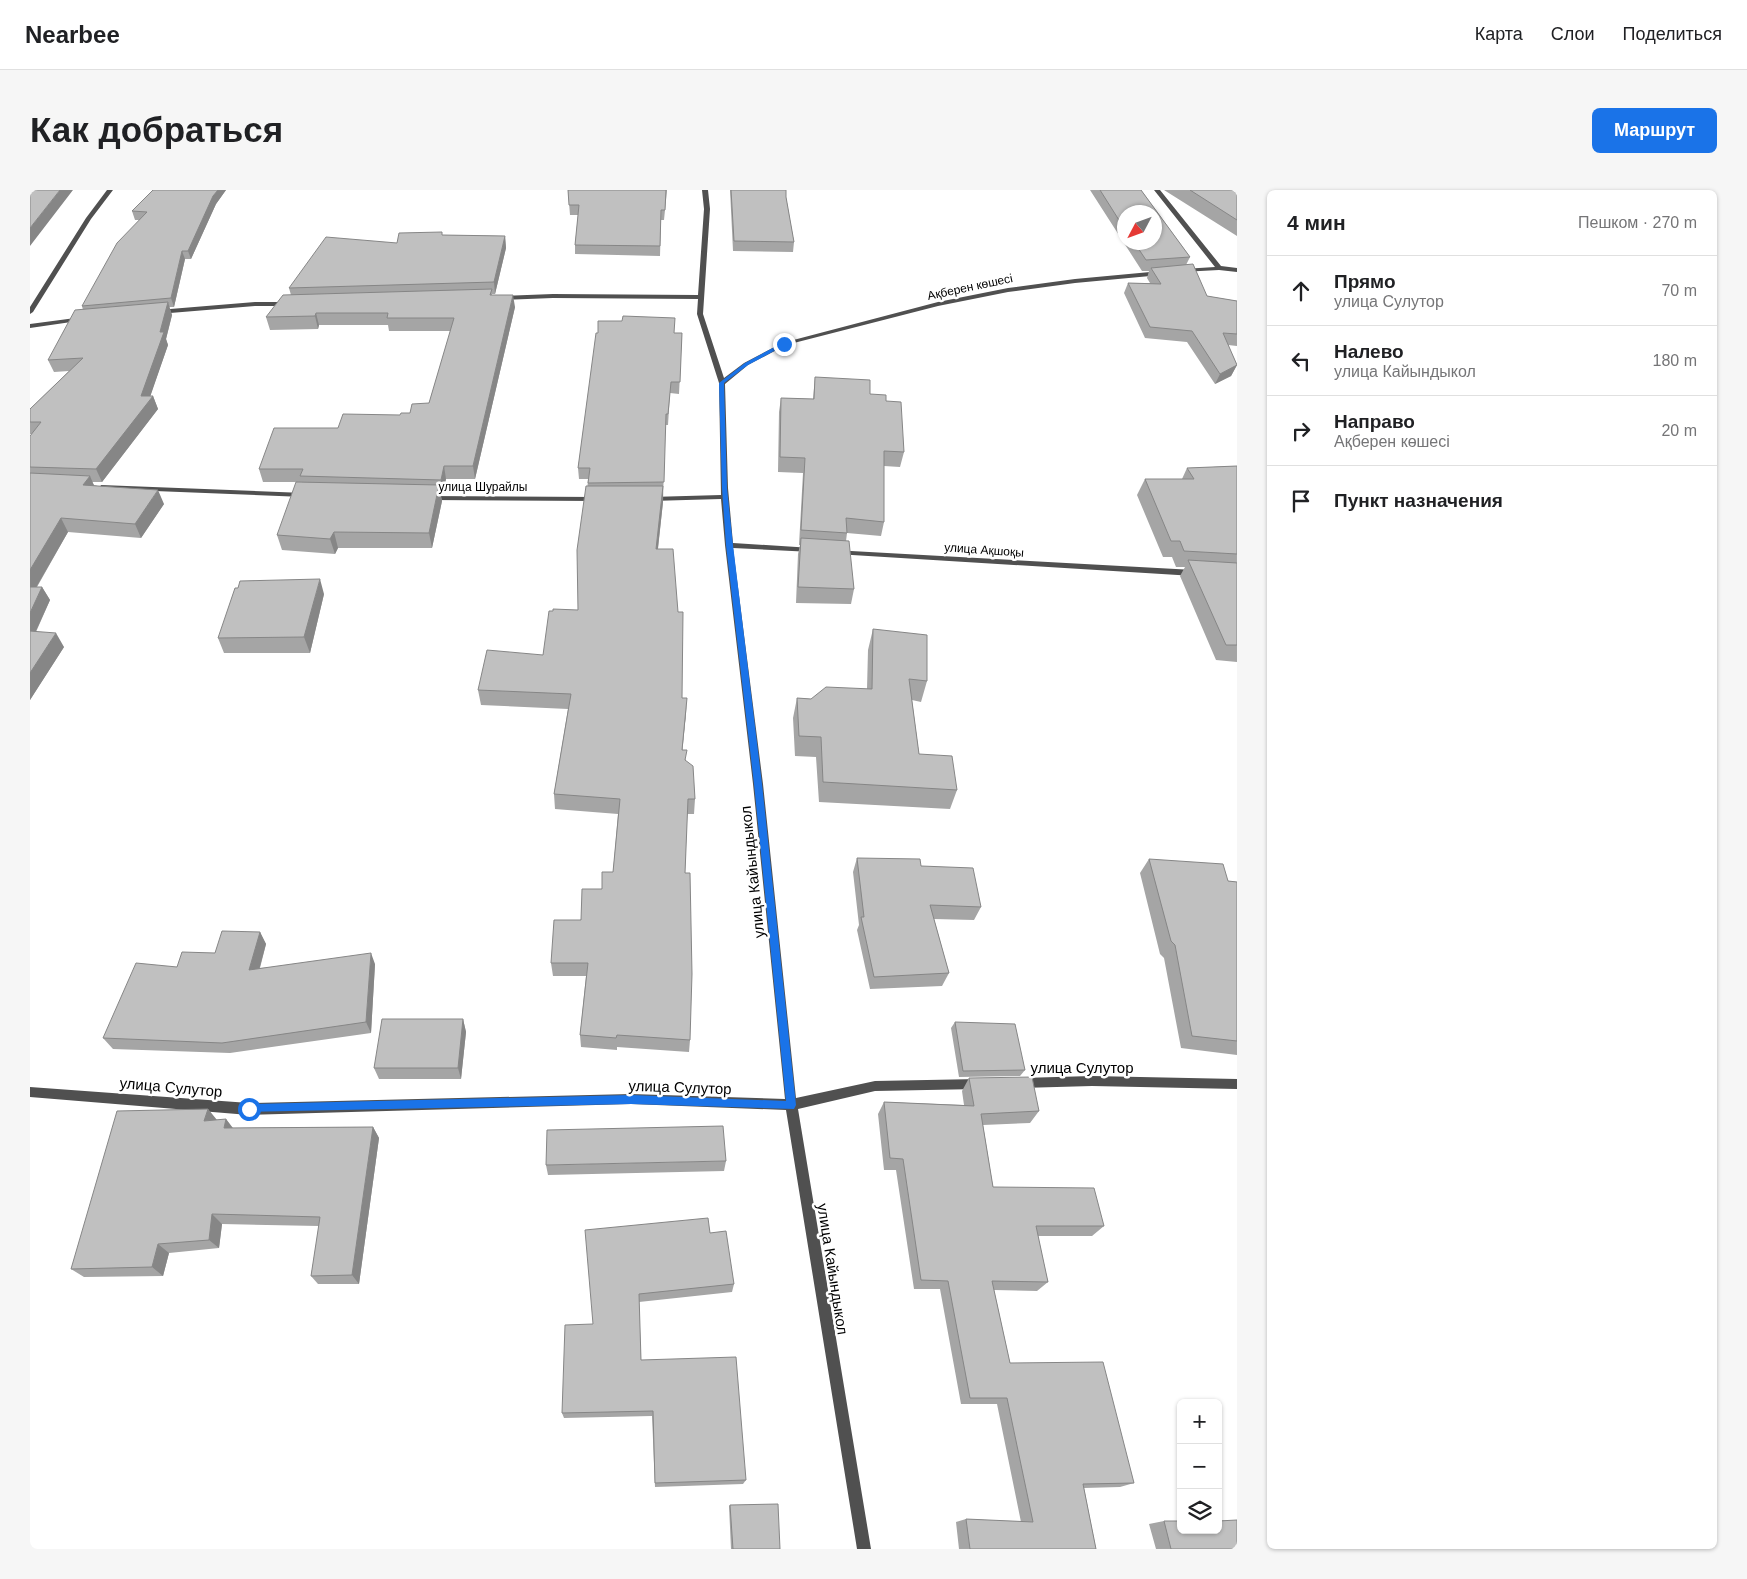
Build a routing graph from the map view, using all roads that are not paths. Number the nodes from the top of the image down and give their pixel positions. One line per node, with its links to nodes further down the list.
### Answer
1 (110, 190): 11 (street)
2 (705, 190): 8 (street, улица Кайындыкол)
3 (1157, 190): 4 (street)
4 (1220, 268): 5 (street); 7 (street)
5 (1237, 270)
6 (1170, 272): 15 (street, Ақберен көшесі)
7 (1178, 272)
8 (701, 297): 9 (street); 15 (street, улица Кайындыкол)
9 (496, 298)
10 (293, 304): 12 (street)
11 (30, 312)
12 (152, 312)
13 (87, 318): 14 (street)
14 (30, 326)
15 (722, 383): 18 (street, улица Кайындыкол)
16 (98, 486): 17 (street)
17 (315, 495)
18 (725, 497): 21 (street); 22 (street, улица Кайындыкол)
19 (424, 498): 20 (street, улица Шурайлы)
20 (607, 499)
21 (646, 499)
22 (730, 545): 23 (street); 30 (street, улица Кайындыкол)
23 (819, 551)
24 (829, 552): 25 (street, улица Ақшоқы)
25 (1207, 574)
26 (993, 1083): 30 (street, улица Сулутор)
27 (1013, 1083): 28 (street, улица Сулутор)
28 (1237, 1084)
29 (30, 1092): 30 (street, улица Сулутор)
30 (791, 1105): 31 (street, улица Кайындыкол)
31 (864, 1549)

